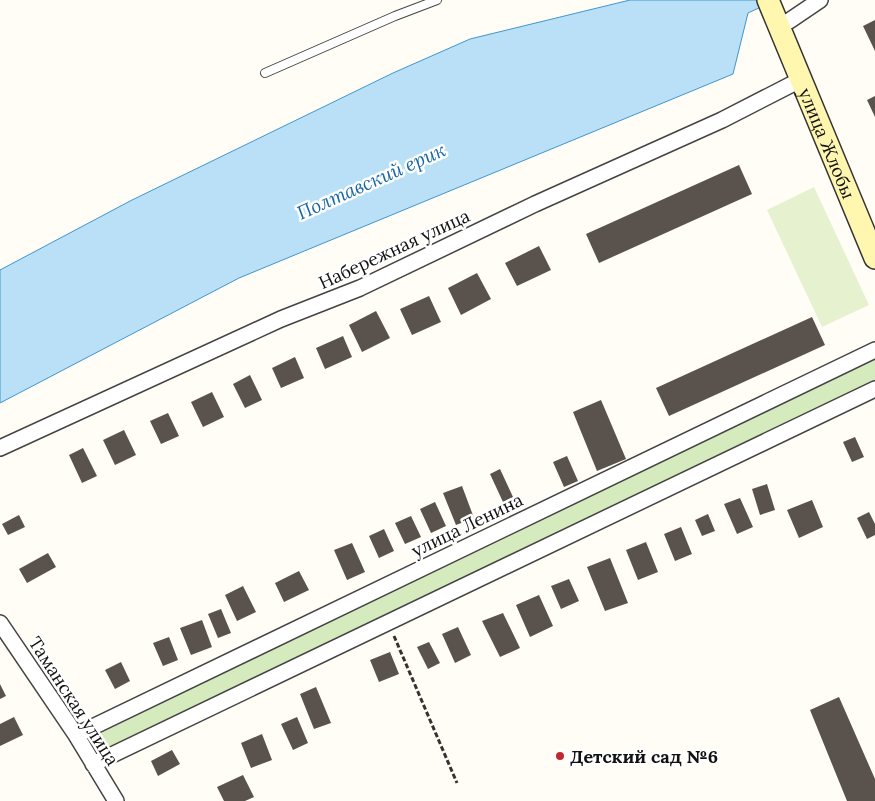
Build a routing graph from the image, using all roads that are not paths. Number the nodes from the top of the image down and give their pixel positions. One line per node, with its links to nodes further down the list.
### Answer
1 (437, 0): 5 (lane)
2 (768, 0): 4 (street, улица Жлобы)
3 (820, 0): 4 (street)
4 (784, 24): 6 (street, улица Жлобы)
5 (265, 73)
6 (802, 79): 7 (street, улица Жлобы); 10 (street, Набережная улица)
7 (874, 249)
8 (875, 350): 12 (street, улица Ленина)
9 (875, 389): 13 (street)
10 (0, 448)
11 (0, 623): 12 (street, Таманская улица)
12 (76, 735): 13 (street, Таманская улица)
13 (93, 764): 14 (street, Таманская улица)
14 (116, 801)

